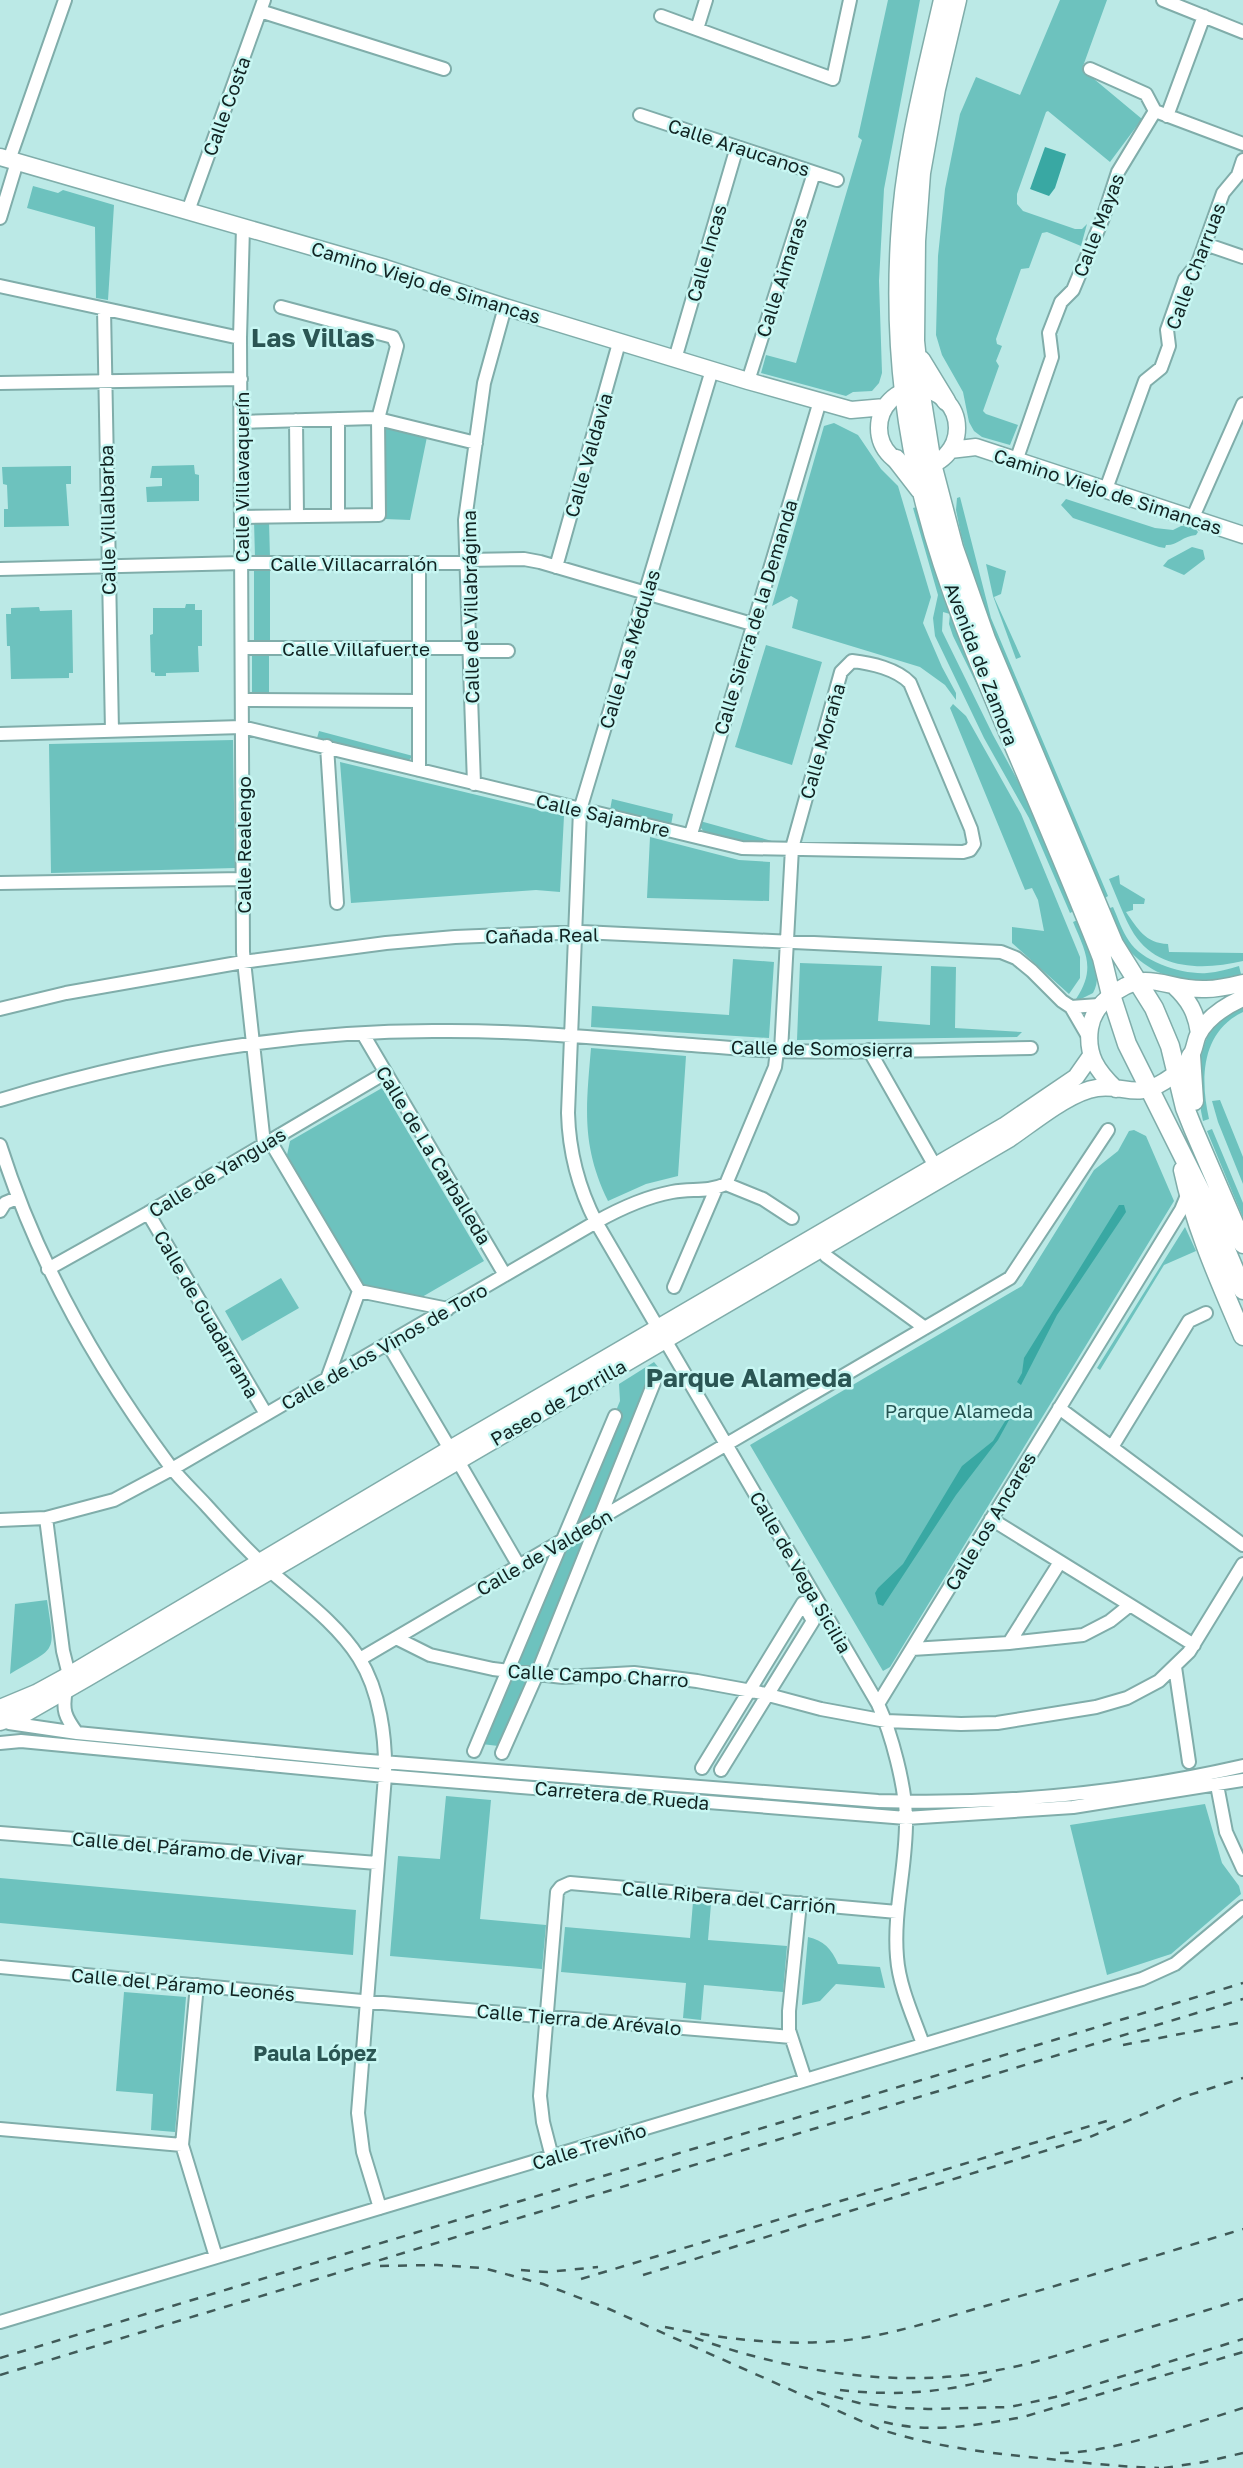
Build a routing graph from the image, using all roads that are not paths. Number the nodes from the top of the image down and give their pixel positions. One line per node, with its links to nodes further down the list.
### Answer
1 (65, 0): 18 (street)
2 (706, 0): 10 (street)
3 (850, 0): 10 (street)
4 (943, 0): 40 (highway, Avenida de Zamora)
5 (957, 0): 33 (highway, Avenida de Zamora)
6 (1163, 0): 8 (street)
7 (262, 5): 12 (street); 22 (street, Calle Costa)
8 (1201, 10): 11 (street); 14 (street, Calle Mayas)
9 (661, 16): 10 (street)
10 (697, 29)
11 (1243, 32)
12 (444, 69)
13 (1090, 69): 14 (street)
14 (1161, 113): 16 (street); 56 (street, Calle Mayas)
15 (640, 114): 17 (street, Calle Araucanos)
16 (1243, 144)
17 (737, 147): 20 (street, Calle Araucanos); 34 (street, Calle Incas)
18 (9, 160): 22 (main road, Camino Viejo de Simancas); 23 (street)
19 (1243, 160): 25 (street, Calle Charruas)
20 (814, 173): 21 (street, Calle Araucanos); 37 (street, Calle Aimaras)
21 (837, 180)
22 (188, 211): 24 (main road, Camino Viejo de Simancas)
23 (0, 218)
24 (243, 227): 29 (main road, Camino Viejo de Simancas); 31 (street, Calle Villavaquerín)
25 (1205, 244): 26 (street); 58 (street, Calle Charruas)
26 (1243, 257)
27 (0, 286): 30 (street)
28 (281, 307): 47 (street)
29 (505, 307): 32 (main road, Camino Viejo de Simancas); 52 (street, Calle de Villabrágima)
30 (104, 309): 31 (street); 38 (street, Calle Villalbarba)
31 (240, 338): 36 (street, Calle Villavaquerín)
32 (619, 343): 34 (main road, Camino Viejo de Simancas); 69 (street, Calle Valdavia)
33 (916, 351): 40 (highway, Avenida de Zamora); 42 (highway)
34 (675, 359): 35 (main road, Camino Viejo de Simancas)
35 (712, 370): 37 (main road, Camino Viejo de Simancas); 71 (street, Calle Las Médulas)
36 (241, 379): 38 (street); 49 (street, Calle Villavaquerín)
37 (748, 381): 41 (main road, Camino Viejo de Simancas)
38 (104, 382): 39 (street); 68 (street, Calle Villalbarba)
39 (0, 383)
40 (912, 390): 42 (main road); 44 (main road); 57 (highway, Avenida de Zamora)
41 (820, 401): 45 (main road, Camino Viejo de Simancas); 72 (street, Calle Sierra de la Demanda)
42 (946, 401): 50 (main road, Camino Viejo de Simancas)
43 (1243, 404): 63 (street)
44 (885, 407): 45 (main road, Camino Viejo de Simancas); 51 (main road)
45 (851, 410): 51 (main road, Camino Viejo de Simancas)
46 (338, 419): 47 (street); 48 (street); 61 (street)
47 (378, 419): 52 (street); 61 (street)
48 (296, 420): 49 (street); 60 (street)
49 (241, 422): 62 (street, Calle Villavaquerín)
50 (956, 424): 53 (main road, Camino Viejo de Simancas); 54 (main road)
51 (880, 438): 55 (main road, Camino Viejo de Simancas)
52 (476, 443): 65 (street, Calle de Villabrágima)
53 (973, 446): 54 (main road, Camino Viejo de Simancas); 56 (main road, Camino Viejo de Simancas)
54 (950, 450): 57 (main road)
55 (896, 459): 57 (main road); 59 (highway)
56 (1016, 461): 58 (main road, Camino Viejo de Simancas)
57 (924, 465): 59 (highway, Avenida de Zamora); 95 (highway, Avenida de Zamora)
58 (1106, 489): 63 (main road, Camino Viejo de Simancas)
59 (922, 492): 99 (highway, Avenida de Zamora)
60 (297, 516): 61 (street); 62 (street)
61 (338, 516)
62 (241, 517): 66 (street, Calle Villavaquerín)
63 (1193, 517): 64 (main road, Camino Viejo de Simancas)
64 (1243, 535)
65 (466, 561): 67 (street, Calle Villacarralón); 69 (street, Calle Villacarralón); 75 (street, Calle de Villabrágima)
66 (242, 563): 67 (street, Calle Villacarralón); 68 (street, Calle Villacarralón); 73 (street, Calle Villavaquerín)
67 (419, 564): 74 (street)
68 (109, 566): 70 (street, Calle Villacarralón); 80 (street, Calle Villalbarba)
69 (556, 567): 71 (street, Calle Villacarralón)
70 (0, 569)
71 (646, 593): 72 (street, Calle Villacarralón); 85 (street, Calle Las Médulas)
72 (752, 624): 86 (street, Calle Sierra de la Demanda)
73 (242, 648): 74 (street, Calle Villafuerte); 77 (street, Calle Villavaquerín)
74 (419, 648): 75 (street, Calle Villafuerte); 78 (street)
75 (469, 650): 76 (street, Calle Villafuerte); 84 (street, Calle de Villabrágima)
76 (508, 651)
77 (242, 701): 78 (street); 79 (street, Calle Villavaquerín)
78 (419, 701): 83 (street)
79 (242, 727): 80 (street, Calle Sajambre); 82 (street, Calle Sajambre); 89 (street, Calle Realengo)
80 (111, 731): 81 (street, Calle Sajambre)
81 (0, 734)
82 (327, 746): 83 (street, Calle Sajambre); 91 (street)
83 (419, 770): 84 (street, Calle Sajambre)
84 (474, 784): 85 (street, Calle Sajambre)
85 (580, 810): 86 (street, Calle Sajambre); 92 (street, Calle Las Médulas)
86 (691, 835): 87 (street, Calle Sajambre)
87 (792, 848): 88 (street, Calle Sajambre); 88 (street, Calle Moraña); 93 (street, Calle Moraña)
88 (970, 850)
89 (243, 878): 90 (street); 94 (street, Calle Realengo)
90 (0, 883)
91 (337, 903)
92 (576, 932): 93 (street, Cañada Real); 94 (street, Cañada Real); 104 (street, Calle Las Médulas)
93 (786, 942): 100 (street, Cañada Real); 109 (street, Calle Moraña)
94 (243, 962): 101 (street, Cañada Real); 106 (street, Calle Realengo)
95 (1136, 980): 97 (main road); 99 (main road); 113 (highway, Avenida de Zamora)
96 (1243, 983): 97 (main road)
97 (1174, 986): 102 (main road)
98 (1243, 998): 102 (main road, Paseo de Zorrilla)
99 (1105, 1000): 100 (street); 105 (main road); 115 (highway, Avenida de Zamora)
100 (1071, 1007): 105 (street, Cañada Real)
101 (0, 1009)
102 (1199, 1033): 110 (main road, Paseo de Zorrilla)
103 (363, 1034): 104 (street, Calle de Somosierra); 106 (street, Calle de Somosierra); 112 (street, Calle de La Carballeda)
104 (571, 1036): 109 (street, Calle de Somosierra); 129 (street, Calle Las Médulas)
105 (1089, 1038): 111 (main road)
106 (254, 1044): 116 (street, Calle de Somosierra); 118 (street, Calle Realengo)
107 (1031, 1048): 108 (street, Calle de Somosierra)
108 (869, 1050): 109 (street, Calle de Somosierra); 121 (street)
109 (779, 1051): 123 (street, Calle Moraña)
110 (1191, 1056): 113 (main road, Paseo de Zorrilla); 122 (highway)
111 (1090, 1057): 114 (main road); 121 (main road, Paseo de Zorrilla)
112 (385, 1073): 118 (street, Calle de Yanguas); 133 (street, Calle de La Carballeda)
113 (1178, 1073): 115 (main road, Paseo de Zorrilla); 122 (highway, Avenida de Zamora)
114 (1116, 1089): 115 (main road, Paseo de Zorrilla); 140 (main road, Paseo de Zorrilla)
115 (1150, 1089): 119 (highway, Avenida de Zamora)
116 (0, 1100)
117 (1108, 1130): 139 (street, Calle de Valdeón)
118 (267, 1143): 127 (street, Calle de Yanguas); 136 (street)
119 (1177, 1143): 124 (highway); 135 (highway, Avenida de Zamora)
120 (0, 1145): 125 (street)
121 (935, 1166): 140 (main road, Paseo de Zorrilla)
122 (1212, 1169): 130 (highway, Avenida de Zamora)
123 (717, 1188): 128 (street); 129 (street, Calle de los Vinos de Toro); 134 (street, Calle Moraña)
124 (1188, 1194): 141 (highway); 145 (street, Calle los Ancares)
125 (17, 1198): 126 (street); 132 (street)
126 (0, 1211)
127 (148, 1213): 132 (street, Calle de Yanguas); 146 (street, Calle de Guadarrama)
128 (792, 1218)
129 (596, 1222): 133 (street, Calle de los Vinos de Toro); 140 (street, Calle de Vega Sicilia)
130 (1243, 1244)
131 (826, 1256): 139 (street)
132 (48, 1269): 151 (street)
133 (505, 1275): 137 (street, Calle de los Vinos de Toro)
134 (674, 1287)
135 (1243, 1290)
136 (359, 1291): 137 (street); 143 (street)
137 (448, 1309): 142 (street, Calle de los Vinos de Toro)
138 (1206, 1312): 149 (street)
139 (925, 1328): 148 (street, Calle de Valdeón)
140 (662, 1333): 148 (street, Calle de Vega Sicilia); 150 (main road, Paseo de Zorrilla)
141 (1243, 1336)
142 (388, 1344): 143 (street, Calle de los Vinos de Toro); 150 (street)
143 (327, 1380): 146 (street, Calle de los Vinos de Toro)
144 (655, 1381): 155 (street)
145 (1059, 1408): 149 (street); 153 (street, Calle los Ancares)
146 (266, 1414): 151 (street, Calle de los Vinos de Toro)
147 (615, 1416): 156 (street)
148 (728, 1445): 155 (street, Calle de Valdeón); 174 (street, Calle de Vega Sicilia)
149 (1112, 1447): 157 (street)
150 (454, 1455): 160 (main road, Paseo de Zorrilla); 161 (street)
151 (172, 1469): 152 (street, Calle de los Vinos de Toro); 160 (street)
152 (46, 1518): 154 (street, Calle de los Vinos de Toro); 171 (street)
153 (991, 1519): 158 (street); 166 (street, Calle los Ancares)
154 (0, 1520)
155 (598, 1520): 156 (street, Calle de Valdeón); 170 (street)
156 (562, 1541): 161 (street, Calle de Valdeón); 169 (street)
157 (1243, 1545)
158 (1060, 1562): 162 (street); 164 (street)
159 (1243, 1564): 165 (street, Calle Campo Charro)
160 (265, 1566): 167 (street); 171 (main road, Paseo de Zorrilla)
161 (519, 1566): 163 (street, Calle de Valdeón)
162 (1130, 1605): 164 (street); 165 (street)
163 (396, 1638): 167 (street, Calle de Valdeón); 169 (street, Calle Campo Charro)
164 (1009, 1643): 166 (street)
165 (1194, 1645): 168 (street, Calle Campo Charro)
166 (912, 1649): 174 (street, Calle los Ancares)
167 (360, 1659): 184 (street)
168 (1175, 1667): 176 (street, Calle Campo Charro); 181 (street)
169 (507, 1671): 170 (street, Calle Campo Charro); 179 (street)
170 (537, 1674): 172 (street, Calle Campo Charro); 180 (street)
171 (68, 1683): 175 (main road, Paseo de Zorrilla); 175 (main road, Paseo de Zorrilla); 177 (street)
172 (749, 1691): 173 (street, Calle Campo Charro); 173 (street); 183 (street)
173 (768, 1695): 176 (street, Calle Campo Charro); 185 (street)
174 (878, 1704): 176 (street, Calle de Vega Sicilia)
175 (3, 1711): 177 (street, Carretera de Rueda); 178 (street)
176 (886, 1721): 188 (street, Calle de Vega Sicilia)
177 (77, 1733): 184 (street, Carretera de Rueda)
178 (0, 1743): 184 (street, Carretera de Rueda)
179 (474, 1751)
180 (502, 1752)
181 (1189, 1762)
182 (1243, 1766): 188 (street, Carretera de Rueda)
183 (702, 1768)
184 (385, 1769): 188 (street, Carretera de Rueda); 189 (street, Carretera de Rueda); 191 (street)
185 (721, 1770)
186 (1243, 1780): 187 (street, Carretera de Rueda)
187 (1217, 1785): 189 (street, Carretera de Rueda); 192 (street)
188 (904, 1802): 189 (street, Calle de Vega Sicilia)
189 (906, 1818): 195 (street, Calle de Vega Sicilia)
190 (0, 1833): 191 (street, Calle del Páramo de Vivar)
191 (377, 1863): 198 (street)
192 (1243, 1869)
193 (800, 1903): 195 (street, Calle Ribera del Carrión); 199 (street, Calle Ribera del Carrión); 200 (street)
194 (1243, 1907): 201 (street, Calle Treviño)
195 (897, 1912): 201 (street, Calle de Vega Sicilia)
196 (0, 1967): 197 (street, Calle del Páramo Leonés)
197 (197, 1985): 198 (street, Calle del Páramo Leonés); 204 (street)
198 (367, 2001): 199 (street, Calle Tierra de Arévalo); 206 (street)
199 (547, 2016): 200 (street, Calle Tierra de Arévalo); 205 (street)
200 (791, 2037): 202 (street)
201 (923, 2044): 202 (street, Calle Treviño)
202 (805, 2079): 205 (street, Calle Treviño)
203 (0, 2129): 204 (street)
204 (182, 2145): 207 (street)
205 (552, 2157): 206 (street, Calle Treviño)
206 (380, 2207): 207 (street, Calle Treviño)
207 (216, 2257): 208 (street, Calle Treviño)
208 (0, 2322)

